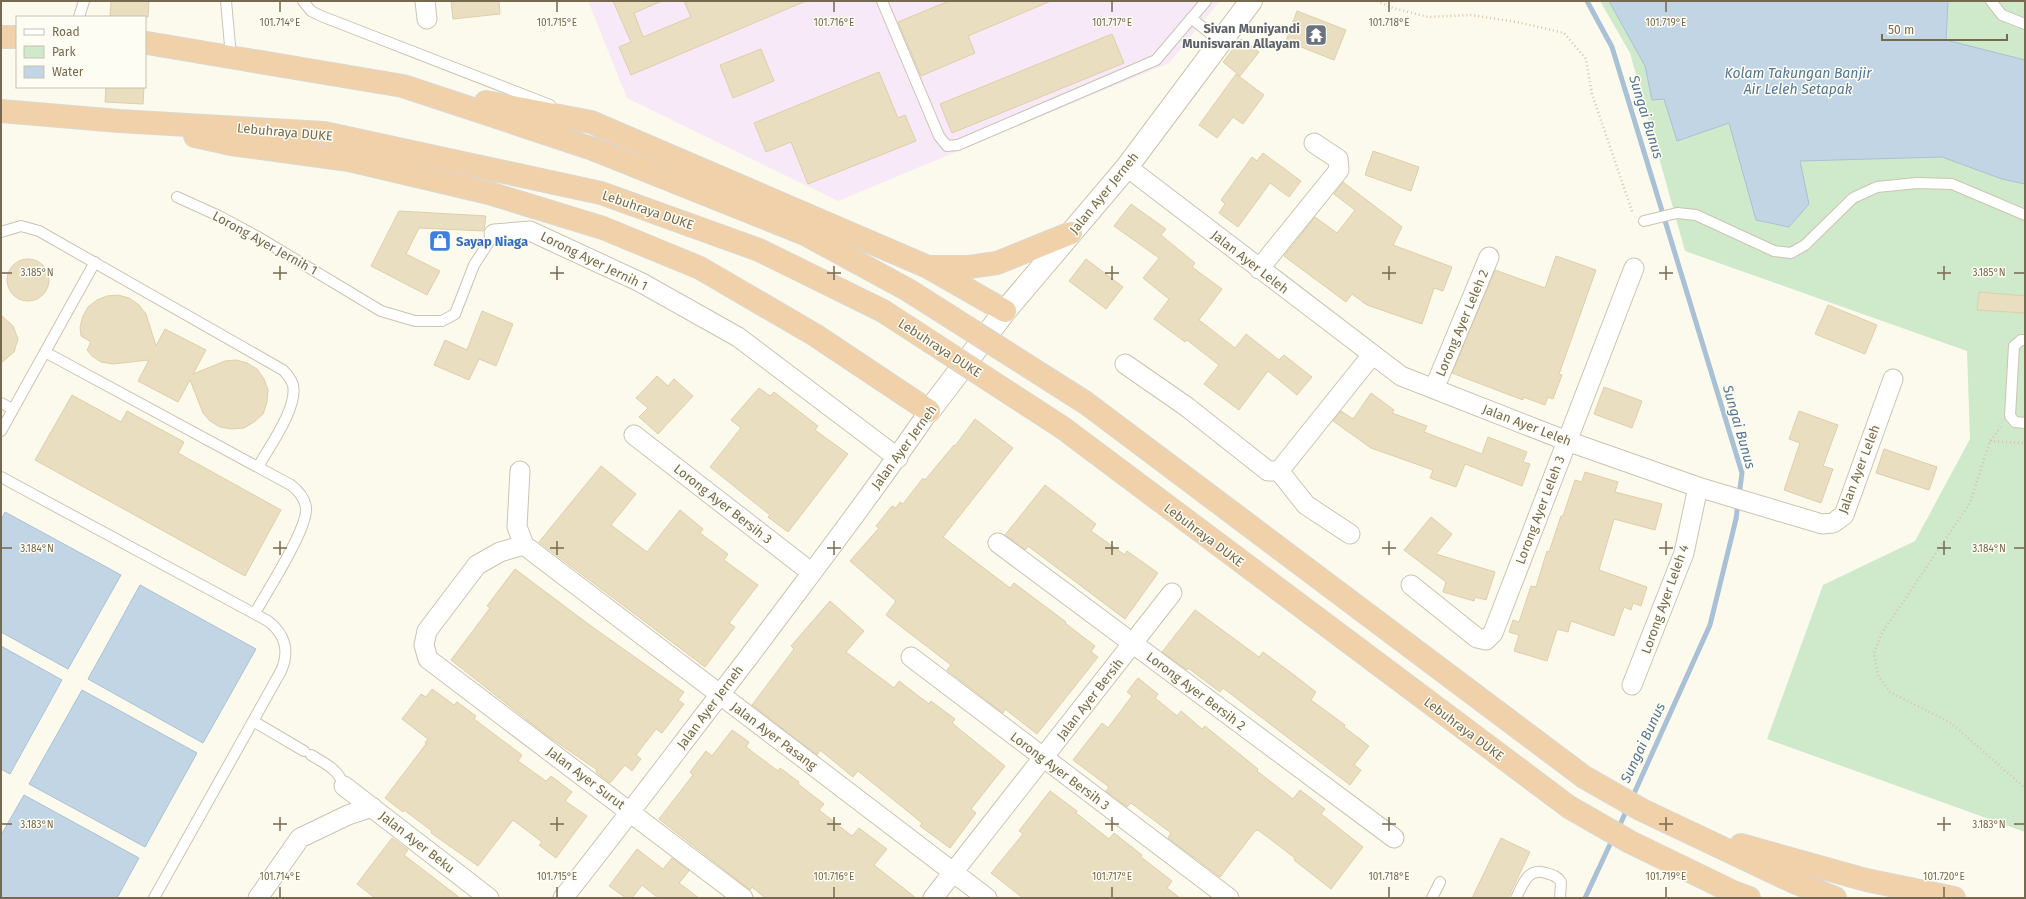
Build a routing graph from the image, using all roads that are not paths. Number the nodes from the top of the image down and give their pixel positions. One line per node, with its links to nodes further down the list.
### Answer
1 (84, 1): 8 (lane)
2 (226, 1): 15 (lane)
3 (303, 1): 19 (lane)
4 (882, 1): 9 (lane)
5 (1206, 1): 9 (lane)
6 (1251, 1): 13 (main road, Jalan Ayer Jerneh)
7 (1991, 1): 10 (lane)
8 (79, 16)
9 (1192, 18): 13 (lane)
10 (2025, 24)
11 (1, 37): 12 (highway)
12 (16, 38)
13 (1221, 42): 21 (main road, Jalan Ayer Jerneh)
14 (147, 43): 15 (highway)
15 (231, 57): 16 (highway)
16 (403, 86): 19 (highway); 69 (highway, bridge)
17 (1, 111): 18 (highway, Lebuhraya DUKE)
18 (119, 121): 42 (highway); 73 (highway, Lebuhraya DUKE, bridge)
19 (591, 122): 30 (highway)
20 (1314, 143): 32 (street)
21 (1127, 167): 26 (main road, Jalan Ayer Jerneh); 32 (street, Jalan Ayer Leleh)
22 (177, 197): 27 (lane, Lorong Ayer Jernih 1)
23 (2025, 215): 24 (lane)
24 (1644, 221)
25 (1, 232): 29 (lane)
26 (1071, 233): 30 (highway); 33 (main road, Jalan Ayer Jerneh)
27 (494, 234): 47 (street, Lorong Ayer Jernih 1)
28 (1489, 257): 39 (street, Lorong Ayer Leleh 2)
29 (94, 262): 35 (lane); 48 (lane)
30 (928, 267): 33 (highway)
31 (1634, 268): 46 (street, Lorong Ayer Leleh 3)
32 (1259, 269): 36 (street, Jalan Ayer Leleh)
33 (1005, 312): 42 (main road, Jalan Ayer Jerneh)
34 (2025, 340): 43 (lane)
35 (45, 352): 41 (lane); 48 (lane)
36 (1372, 355): 39 (street, Jalan Ayer Leleh); 49 (street)
37 (1125, 364): 49 (street)
38 (1892, 379): 52 (street, Jalan Ayer Leleh)
39 (1434, 389): 46 (street, Jalan Ayer Leleh)
40 (1, 403): 41 (lane)
41 (13, 409): 44 (lane)
42 (929, 411): 47 (street, Jalan Ayer Jerneh)
43 (2025, 423)
44 (1, 430)
45 (634, 435): 56 (street, Lorong Ayer Bersih 3)
46 (1567, 441): 52 (street, Jalan Ayer Leleh); 57 (street, Lorong Ayer Leleh 3)
47 (898, 458): 56 (street, Jalan Ayer Jerneh)
48 (258, 467): 59 (lane)
49 (1279, 471): 53 (street)
50 (520, 472): 55 (street)
51 (1, 476): 59 (lane)
52 (1698, 487): 62 (street, Lorong Ayer Leleh 4)
53 (1350, 534)
54 (998, 543): 60 (street, Lorong Ayer Bersih 2)
55 (524, 545): 63 (street, Jalan Ayer Pasang); 68 (street, Jalan Ayer Surut)
56 (812, 573): 63 (street, Jalan Ayer Jerneh)
57 (1411, 585)
58 (1172, 593): 60 (street, Jalan Ayer Bersih)
59 (255, 613): 64 (lane)
60 (1133, 644): 65 (street, Jalan Ayer Bersih); 70 (street, Lorong Ayer Bersih 2)
61 (911, 657): 65 (street, Lorong Ayer Bersih 3)
62 (1632, 685)
63 (720, 694): 68 (street, Jalan Ayer Jerneh); 71 (street, Jalan Ayer Pasang)
64 (253, 721): 66 (lane); 74 (lane)
65 (1043, 758): 71 (street, Jalan Ayer Bersih); 81 (street, Lorong Ayer Bersih 3)
66 (344, 786): 67 (street, Jalan Ayer Beku)
67 (372, 808): 75 (street); 76 (street, Jalan Ayer Beku)
68 (631, 812): 77 (street, Jalan Ayer Jerneh); 78 (street, Jalan Ayer Surut)
69 (1690, 831): 85 (highway); 86 (highway)
70 (1394, 838)
71 (953, 872): 79 (street, Jalan Ayer Bersih); 80 (street, Jalan Ayer Pasang)
72 (1440, 882): 82 (lane)
73 (1741, 896)
74 (154, 898)
75 (258, 898)
76 (489, 898)
77 (563, 898)
78 (743, 898)
79 (933, 898)
80 (987, 898)
81 (1229, 898)
82 (1432, 898)
83 (1516, 898): 84 (lane)
84 (1560, 898)
85 (1835, 898)
86 (1954, 898)

